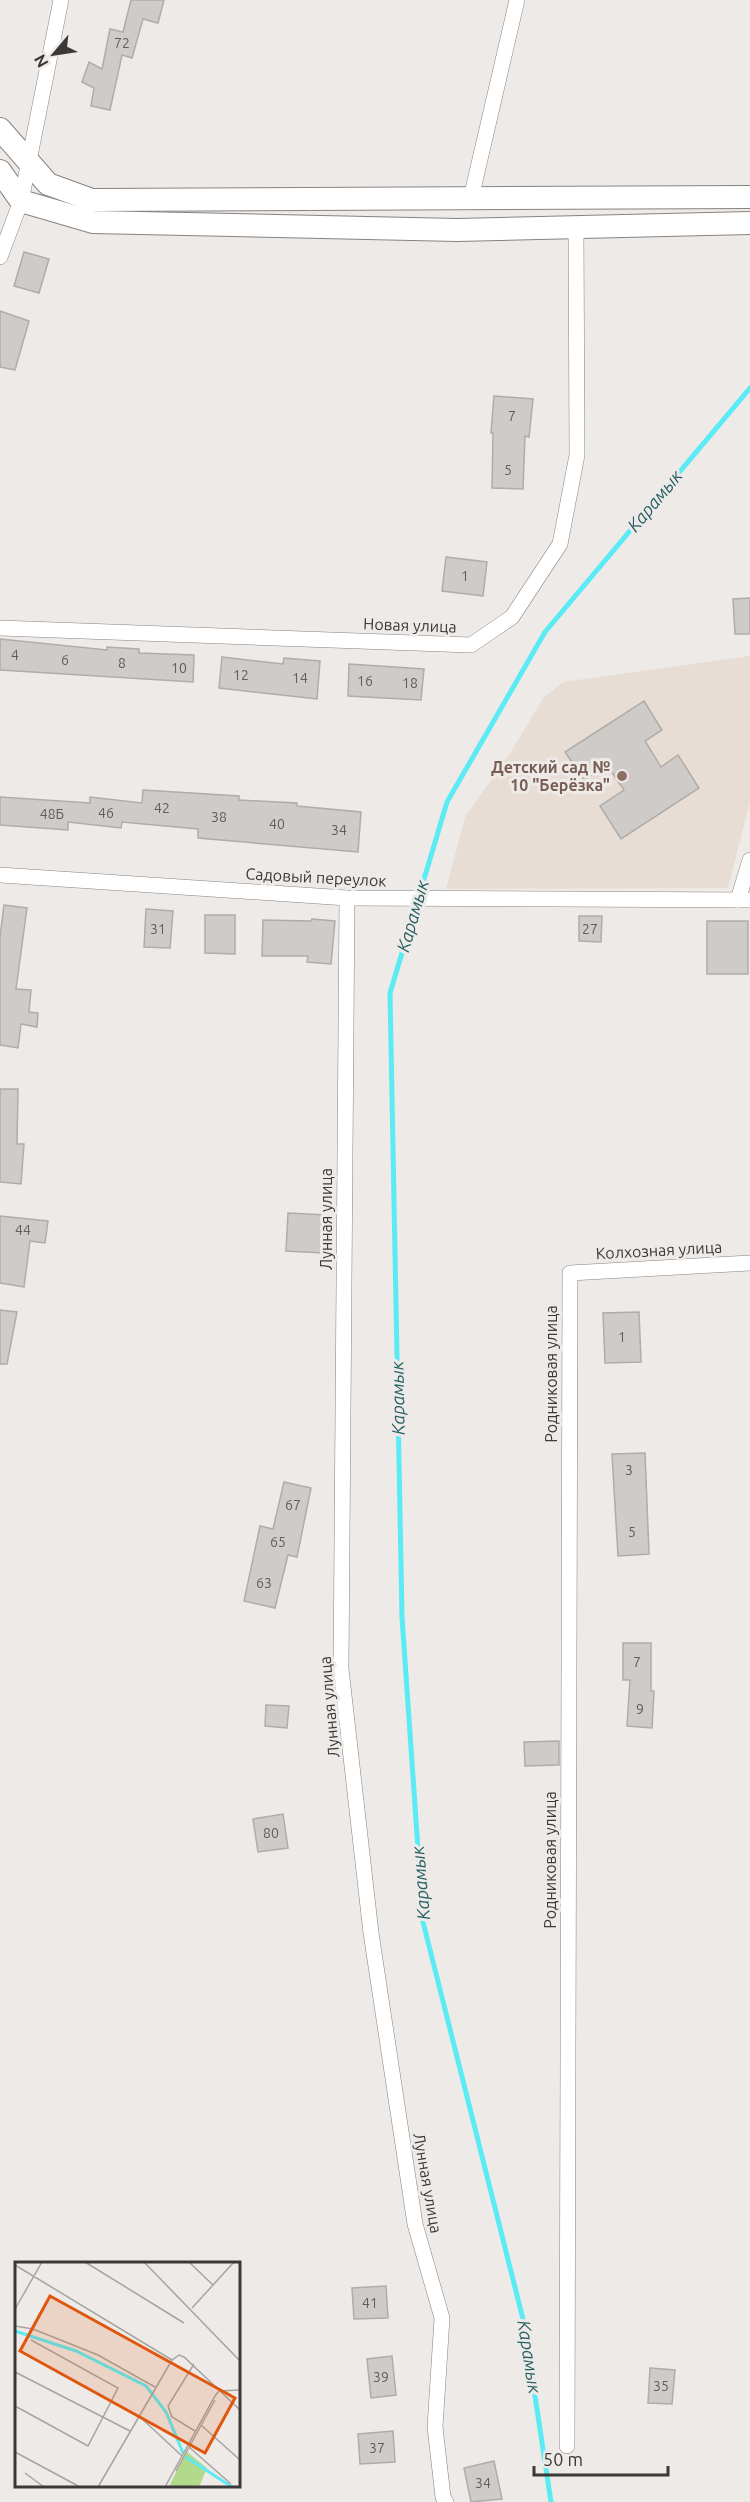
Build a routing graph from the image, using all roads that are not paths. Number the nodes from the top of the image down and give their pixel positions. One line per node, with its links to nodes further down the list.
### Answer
1 (61, 0): 4 (street)
2 (517, 0): 7 (street)
3 (0, 129): 4 (street)
4 (29, 163): 7 (street); 8 (street)
5 (0, 171): 8 (street)
6 (750, 197): 7 (street)
7 (471, 198)
8 (21, 201): 10 (street); 11 (street)
9 (750, 223): 10 (street)
10 (576, 227): 12 (street, Новая улица)
11 (0, 257)
12 (0, 628)
13 (750, 860): 16 (street, Садовый переулок)
14 (0, 875): 15 (street, Садовый переулок)
15 (347, 898): 16 (street, Садовый переулок); 20 (street, Лунная улица)
16 (744, 900)
17 (750, 1263): 18 (street, Колхозная улица)
18 (570, 1273): 19 (street, Родниковая улица)
19 (567, 2446)
20 (446, 2502)

